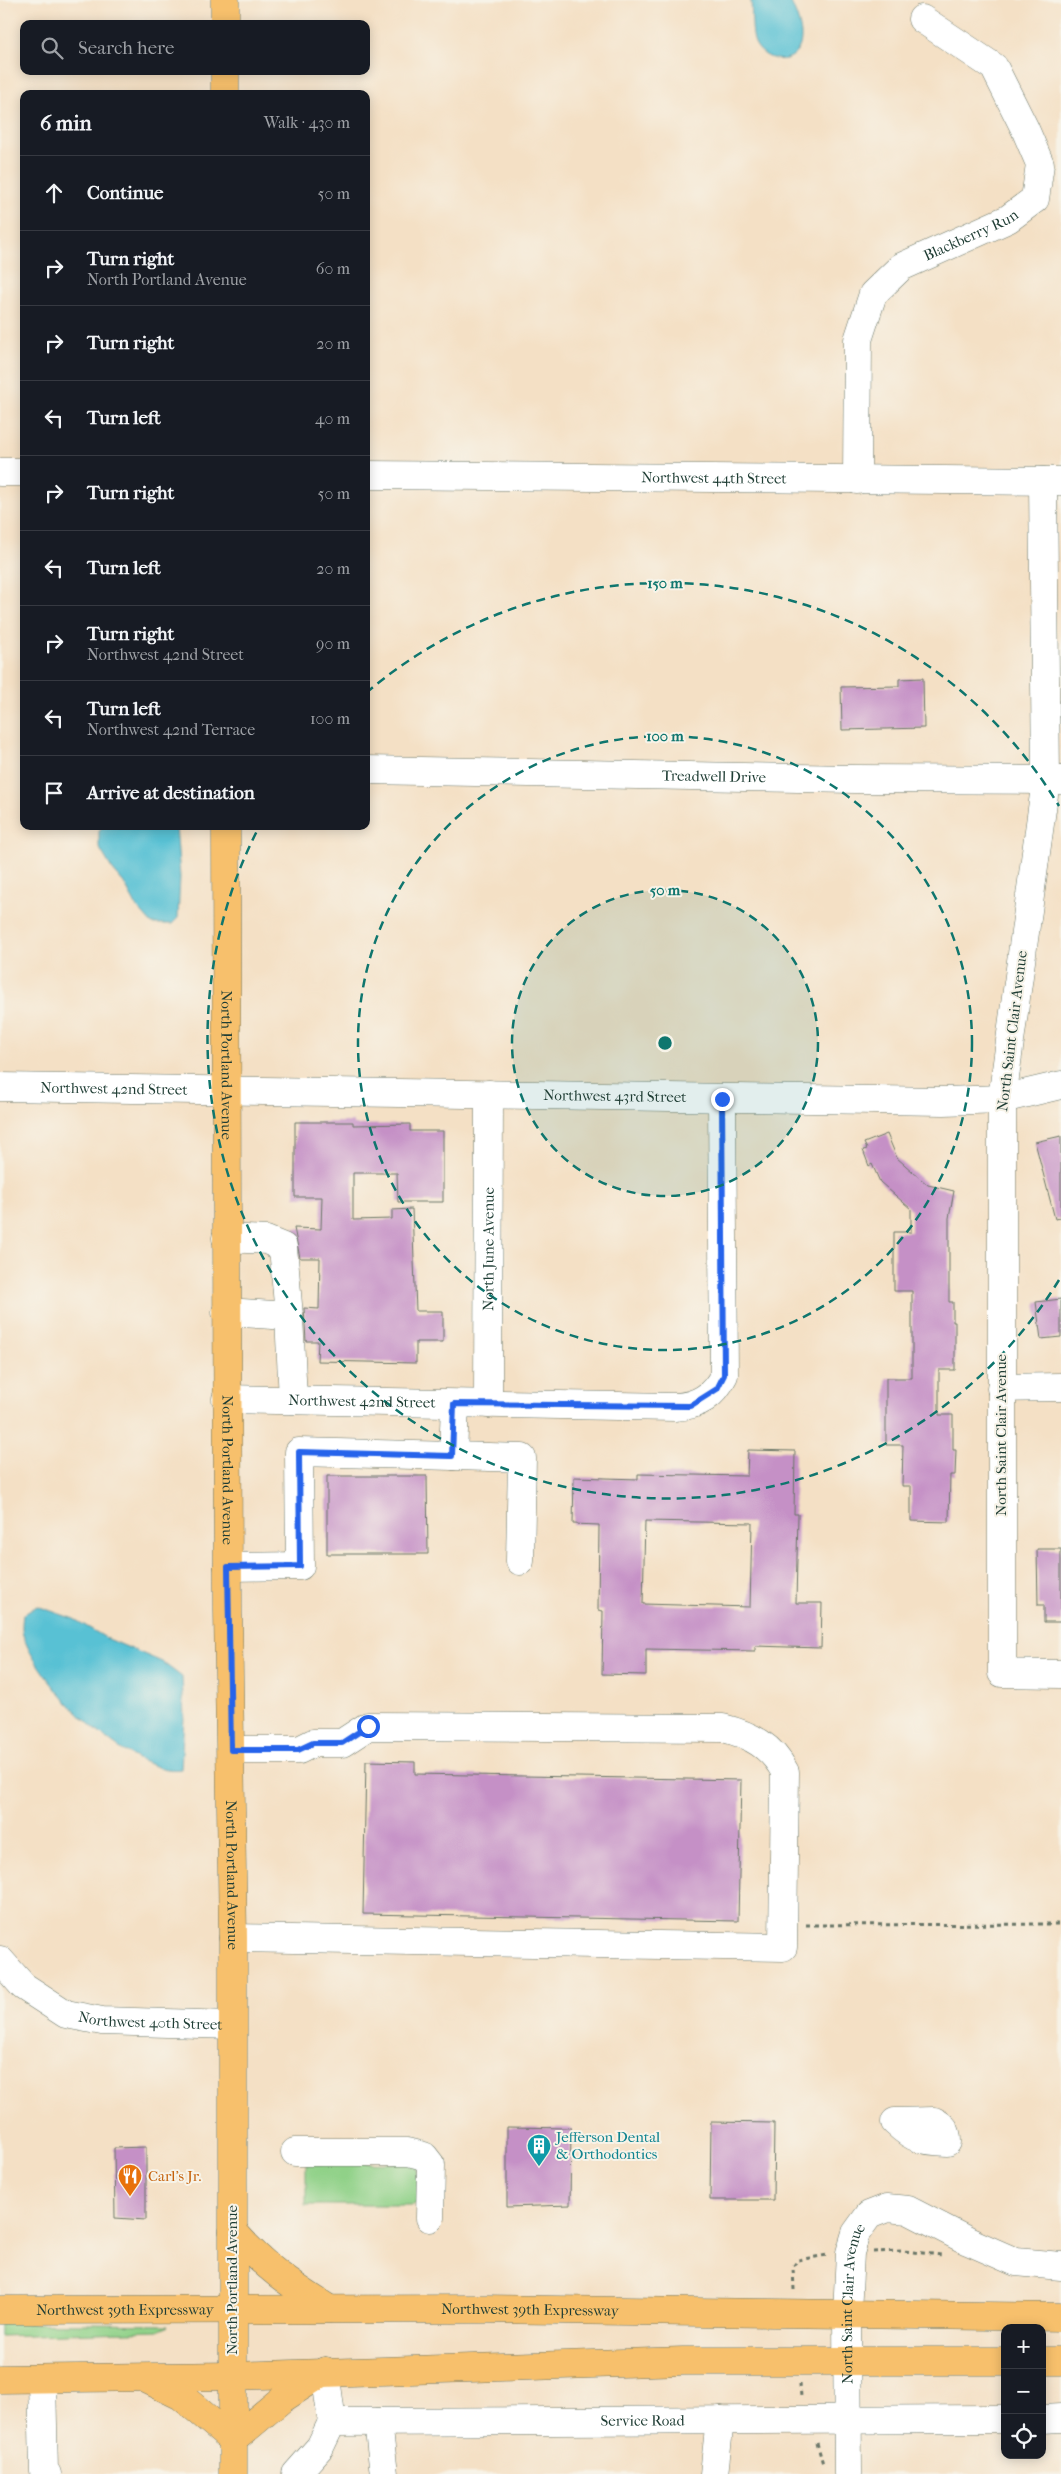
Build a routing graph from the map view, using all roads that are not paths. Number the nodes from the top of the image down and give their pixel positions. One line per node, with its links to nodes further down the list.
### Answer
1 (225, 0): 3 (main road)
2 (922, 19): 9 (street, Blackberry Run)
3 (225, 20)
4 (225, 75): 5 (main road)
5 (225, 90)
6 (0, 472): 7 (street)
7 (20, 472)
8 (370, 475): 9 (street, Northwest 44th Street)
9 (857, 480): 10 (street, Northwest 44th Street)
10 (1052, 481): 12 (street, North Saint Clair Avenue)
11 (370, 770): 12 (street, Treadwell Drive)
12 (1053, 780): 19 (street, North Saint Clair Avenue)
13 (226, 830): 16 (main road, North Portland Avenue)
14 (1061, 1085): 19 (street, Northwest 43rd Street)
15 (0, 1087): 16 (street, Northwest 42nd Street)
16 (226, 1089): 17 (street, Northwest 43rd Street); 20 (main road, North Portland Avenue)
17 (489, 1094): 18 (street, Northwest 43rd Street); 28 (street, North June Avenue)
18 (722, 1099): 19 (street, Northwest 43rd Street); 28 (street, Northwest 42nd Street)
19 (1002, 1099): 24 (street, North Saint Clair Avenue)
20 (226, 1238): 21 (main road, North Portland Avenue); 22 (street)
21 (226, 1312): 22 (street); 25 (main road, North Portland Avenue)
22 (289, 1316): 26 (street)
23 (1061, 1387): 24 (street)
24 (1001, 1388): 32 (street, North Saint Clair Avenue)
25 (226, 1399): 26 (street, Northwest 42nd Street); 31 (main road, North Portland Avenue)
26 (293, 1400): 27 (street, Northwest 42nd Street)
27 (454, 1404): 28 (street, Northwest 42nd Street); 29 (street)
28 (488, 1404)
29 (452, 1456): 30 (street); 31 (street)
30 (520, 1562)
31 (228, 1567): 33 (main road, North Portland Avenue)
32 (1061, 1674)
33 (231, 1750): 34 (main road, North Portland Avenue); 34 (street)
34 (233, 1938): 36 (main road, North Portland Avenue)
35 (0, 1960): 36 (street, Northwest 40th Street)
36 (232, 2025): 39 (main road, North Portland Avenue)
37 (295, 2152): 38 (street)
38 (430, 2218)
39 (233, 2231): 41 (main road, North Portland Avenue); 42 (main road)
40 (1061, 2266): 44 (street, North Saint Clair Avenue)
41 (232, 2309): 42 (main road, Northwest 39th Expressway); 43 (main road, Northwest 39th Expressway); 51 (main road, North Portland Avenue)
42 (329, 2309): 44 (main road, Northwest 39th Expressway)
43 (0, 2310)
44 (847, 2313): 45 (main road, Northwest 39th Expressway); 46 (street, North Saint Clair Avenue)
45 (1061, 2318)
46 (848, 2361): 47 (main road); 50 (main road); 59 (street, North Saint Clair Avenue)
47 (1001, 2361)
48 (1046, 2361): 49 (main road)
49 (1061, 2361)
50 (325, 2371): 51 (main road); 60 (street); 62 (main road)
51 (232, 2376): 52 (main road); 62 (main road, North Portland Avenue)
52 (142, 2377): 54 (main road); 62 (main road)
53 (0, 2379): 54 (main road)
54 (42, 2379): 63 (street)
55 (1061, 2418): 57 (street)
56 (1001, 2419): 59 (street, Service Road)
57 (1046, 2419)
58 (720, 2420): 59 (street, Service Road); 61 (street, Service Road); 67 (street)
59 (848, 2420): 68 (street, North Saint Clair Avenue)
60 (332, 2422): 61 (street, Service Road); 65 (street)
61 (378, 2422): 66 (street)
62 (233, 2440): 64 (main road, North Portland Avenue)
63 (40, 2473)
64 (233, 2474)
65 (296, 2474)
66 (384, 2474)
67 (714, 2474)
68 (848, 2474)

